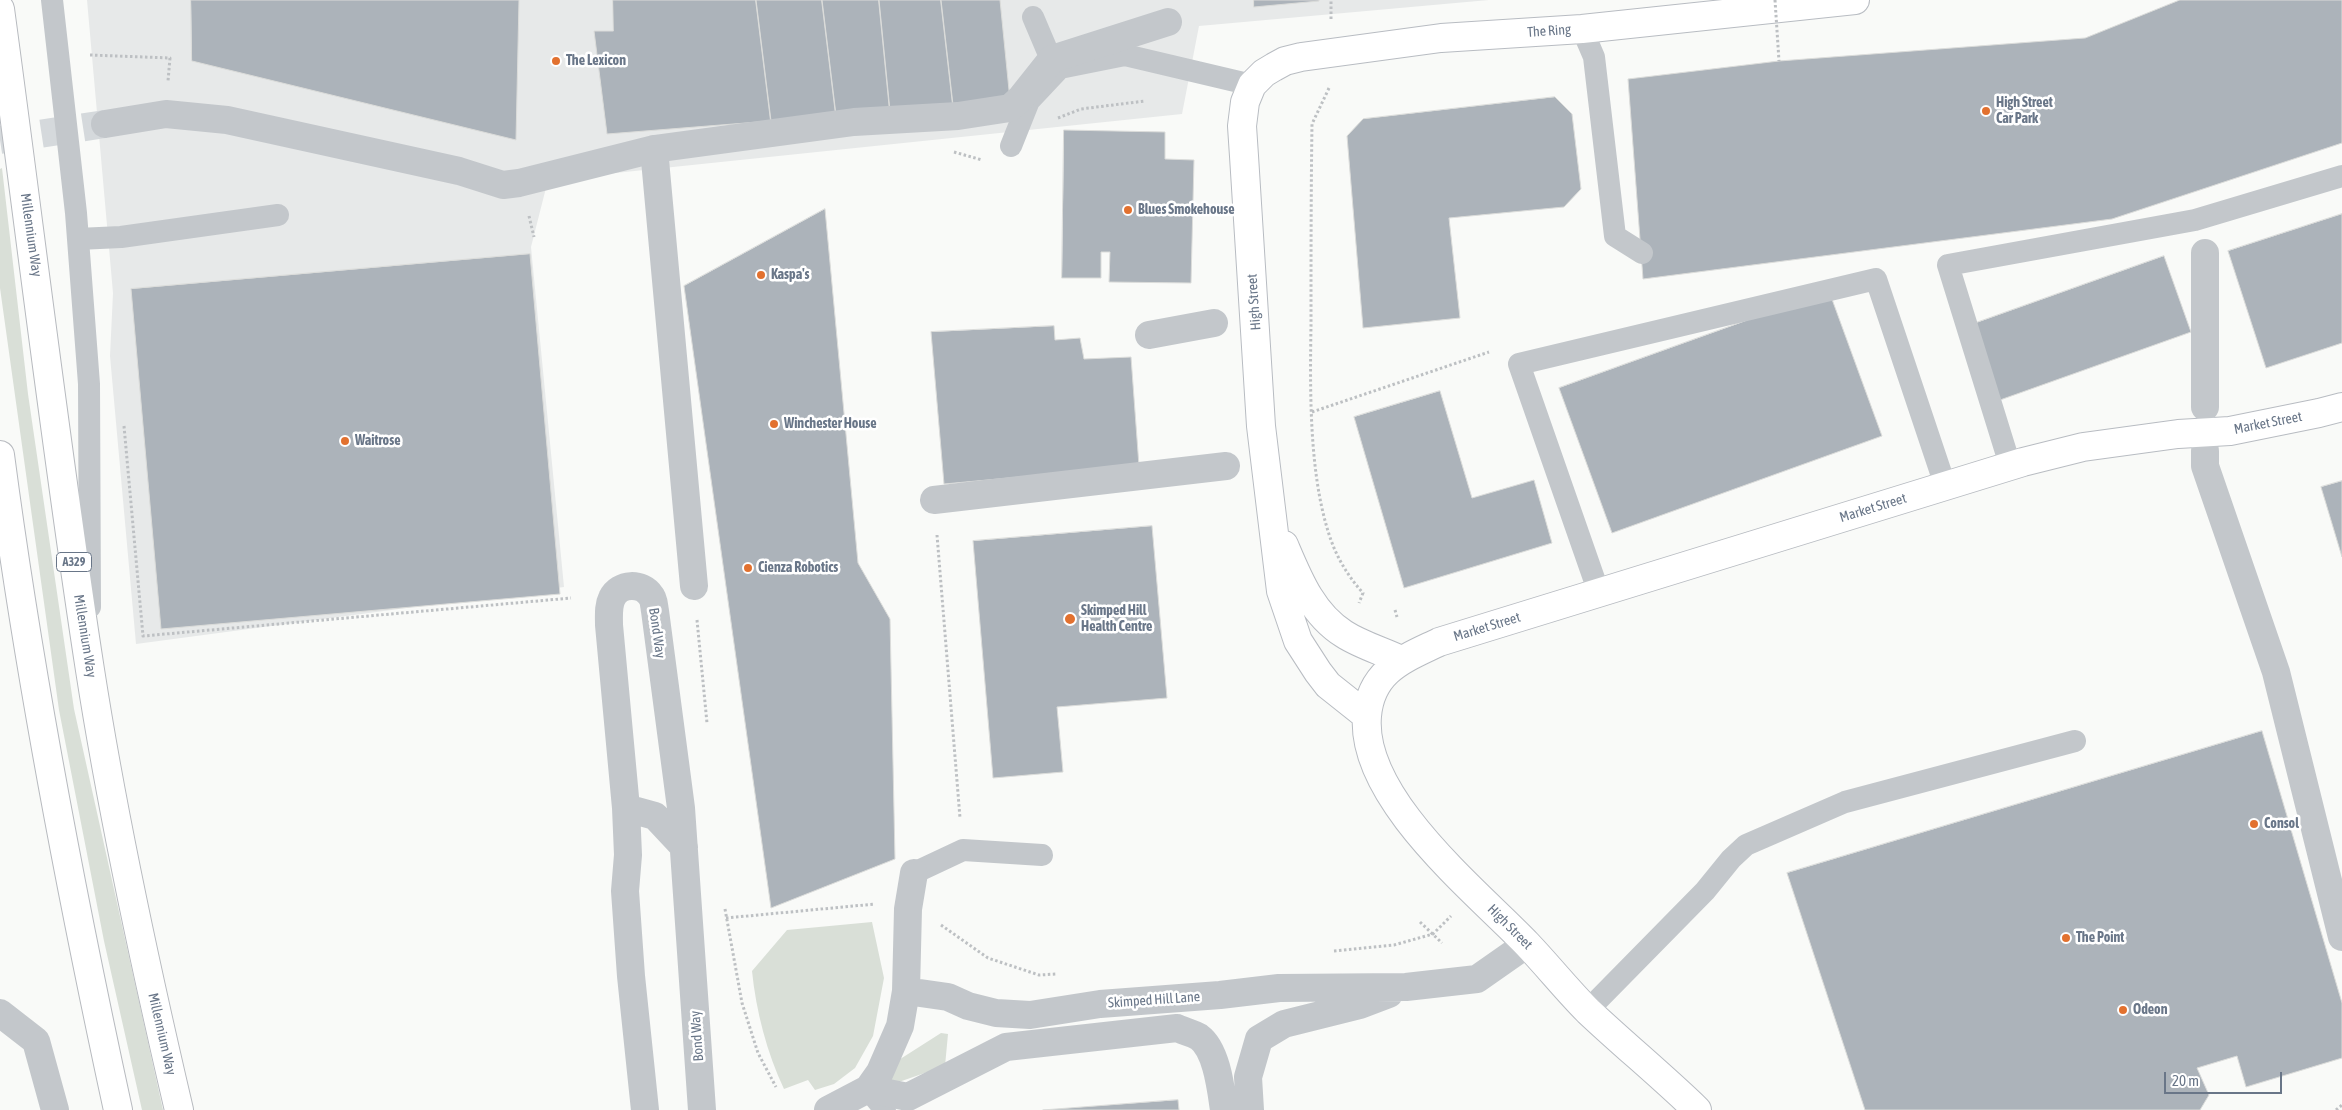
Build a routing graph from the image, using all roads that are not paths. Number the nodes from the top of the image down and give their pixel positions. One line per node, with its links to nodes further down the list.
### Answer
1 (52, 0): 16 (lane)
2 (1855, 0): 3 (street, The Ring)
3 (1765, 3): 7 (street, The Ring)
4 (0, 9): 33 (street, Millennium Way / A329)
5 (1033, 18): 8 (lane)
6 (1168, 22): 8 (street)
7 (1582, 29): 9 (street, The Ring); 18 (lane)
8 (1056, 64): 9 (lane); 11 (lane); 12 (street)
9 (1252, 85): 29 (street, High Street)
10 (105, 124): 12 (street)
11 (1011, 146)
12 (654, 149): 30 (street)
13 (2342, 176): 15 (lane)
14 (278, 215): 16 (lane)
15 (2195, 220): 17 (lane); 25 (lane)
16 (78, 239): 33 (lane)
17 (2205, 253): 21 (street)
18 (1642, 254)
19 (1214, 323): 20 (street)
20 (1149, 335)
21 (2205, 407)
22 (2342, 407): 25 (street, Market Street)
23 (2205, 451): 40 (street)
24 (0, 455): 48 (street)
25 (2010, 465): 27 (street, Market Street)
26 (1226, 466): 28 (street)
27 (1945, 485): 31 (street, Market Street); 31 (lane)
28 (934, 500)
29 (1272, 519): 32 (street, High Street); 34 (street, High Street)
30 (694, 586)
31 (1599, 592): 32 (street, Market Street)
32 (1408, 657): 34 (street, High Street)
33 (90, 673): 49 (street, Millennium Way / A329)
34 (1367, 716): 41 (street, High Street)
35 (2075, 742): 44 (lane)
36 (626, 808): 37 (street); 37 (street, Bond Way); 50 (street, Bond Way)
37 (684, 847): 51 (street, Bond Way)
38 (1042, 855): 39 (lane)
39 (914, 873): 43 (street)
40 (2342, 937)
41 (1527, 944): 42 (street, Skimped Hill Lane); 44 (street, High Street)
42 (1406, 987): 43 (street, Skimped Hill Lane); 55 (street, Skimped Hill Lane)
43 (906, 991): 46 (street)
44 (1588, 1010): 56 (street, High Street)
45 (0, 1013): 47 (street)
46 (868, 1089): 52 (street); 53 (lane); 54 (street)
47 (55, 1110)
48 (118, 1110)
49 (180, 1110)
50 (645, 1110)
51 (702, 1110)
52 (828, 1110)
53 (885, 1110)
54 (1224, 1110)
55 (1250, 1110)
56 (1697, 1110)

